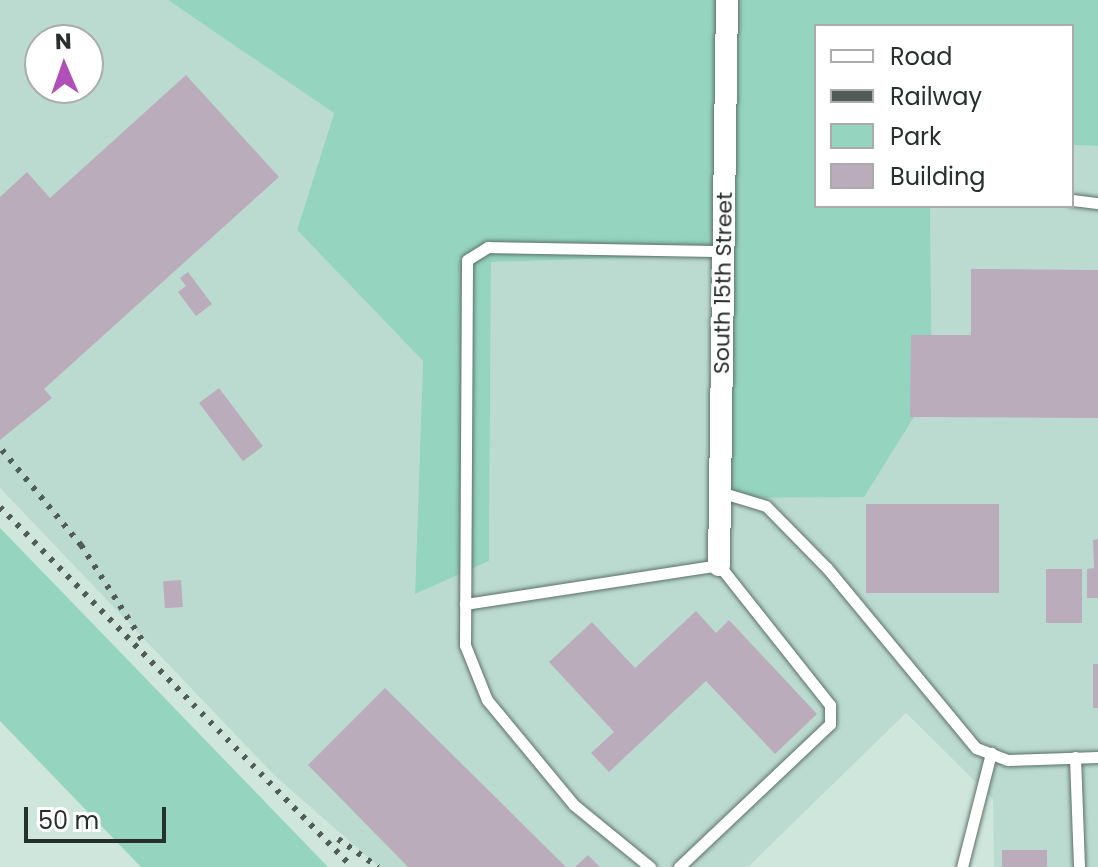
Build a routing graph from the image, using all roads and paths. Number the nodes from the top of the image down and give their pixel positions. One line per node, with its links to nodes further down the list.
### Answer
1 (727, 0): 4 (street, South 15th Street)
2 (1074, 200): 3 (lane)
3 (1098, 203)
4 (724, 251): 5 (street, South 15th Street); 7 (lane)
5 (720, 492): 6 (street, South 15th Street); 8 (lane)
6 (719, 565): 7 (lane); 12 (lane)
7 (465, 604): 11 (lane)
8 (991, 753): 9 (lane); 13 (lane)
9 (1075, 757): 10 (lane); 14 (lane)
10 (1098, 757)
11 (650, 867)
12 (679, 867)
13 (962, 867)
14 (1079, 867)

